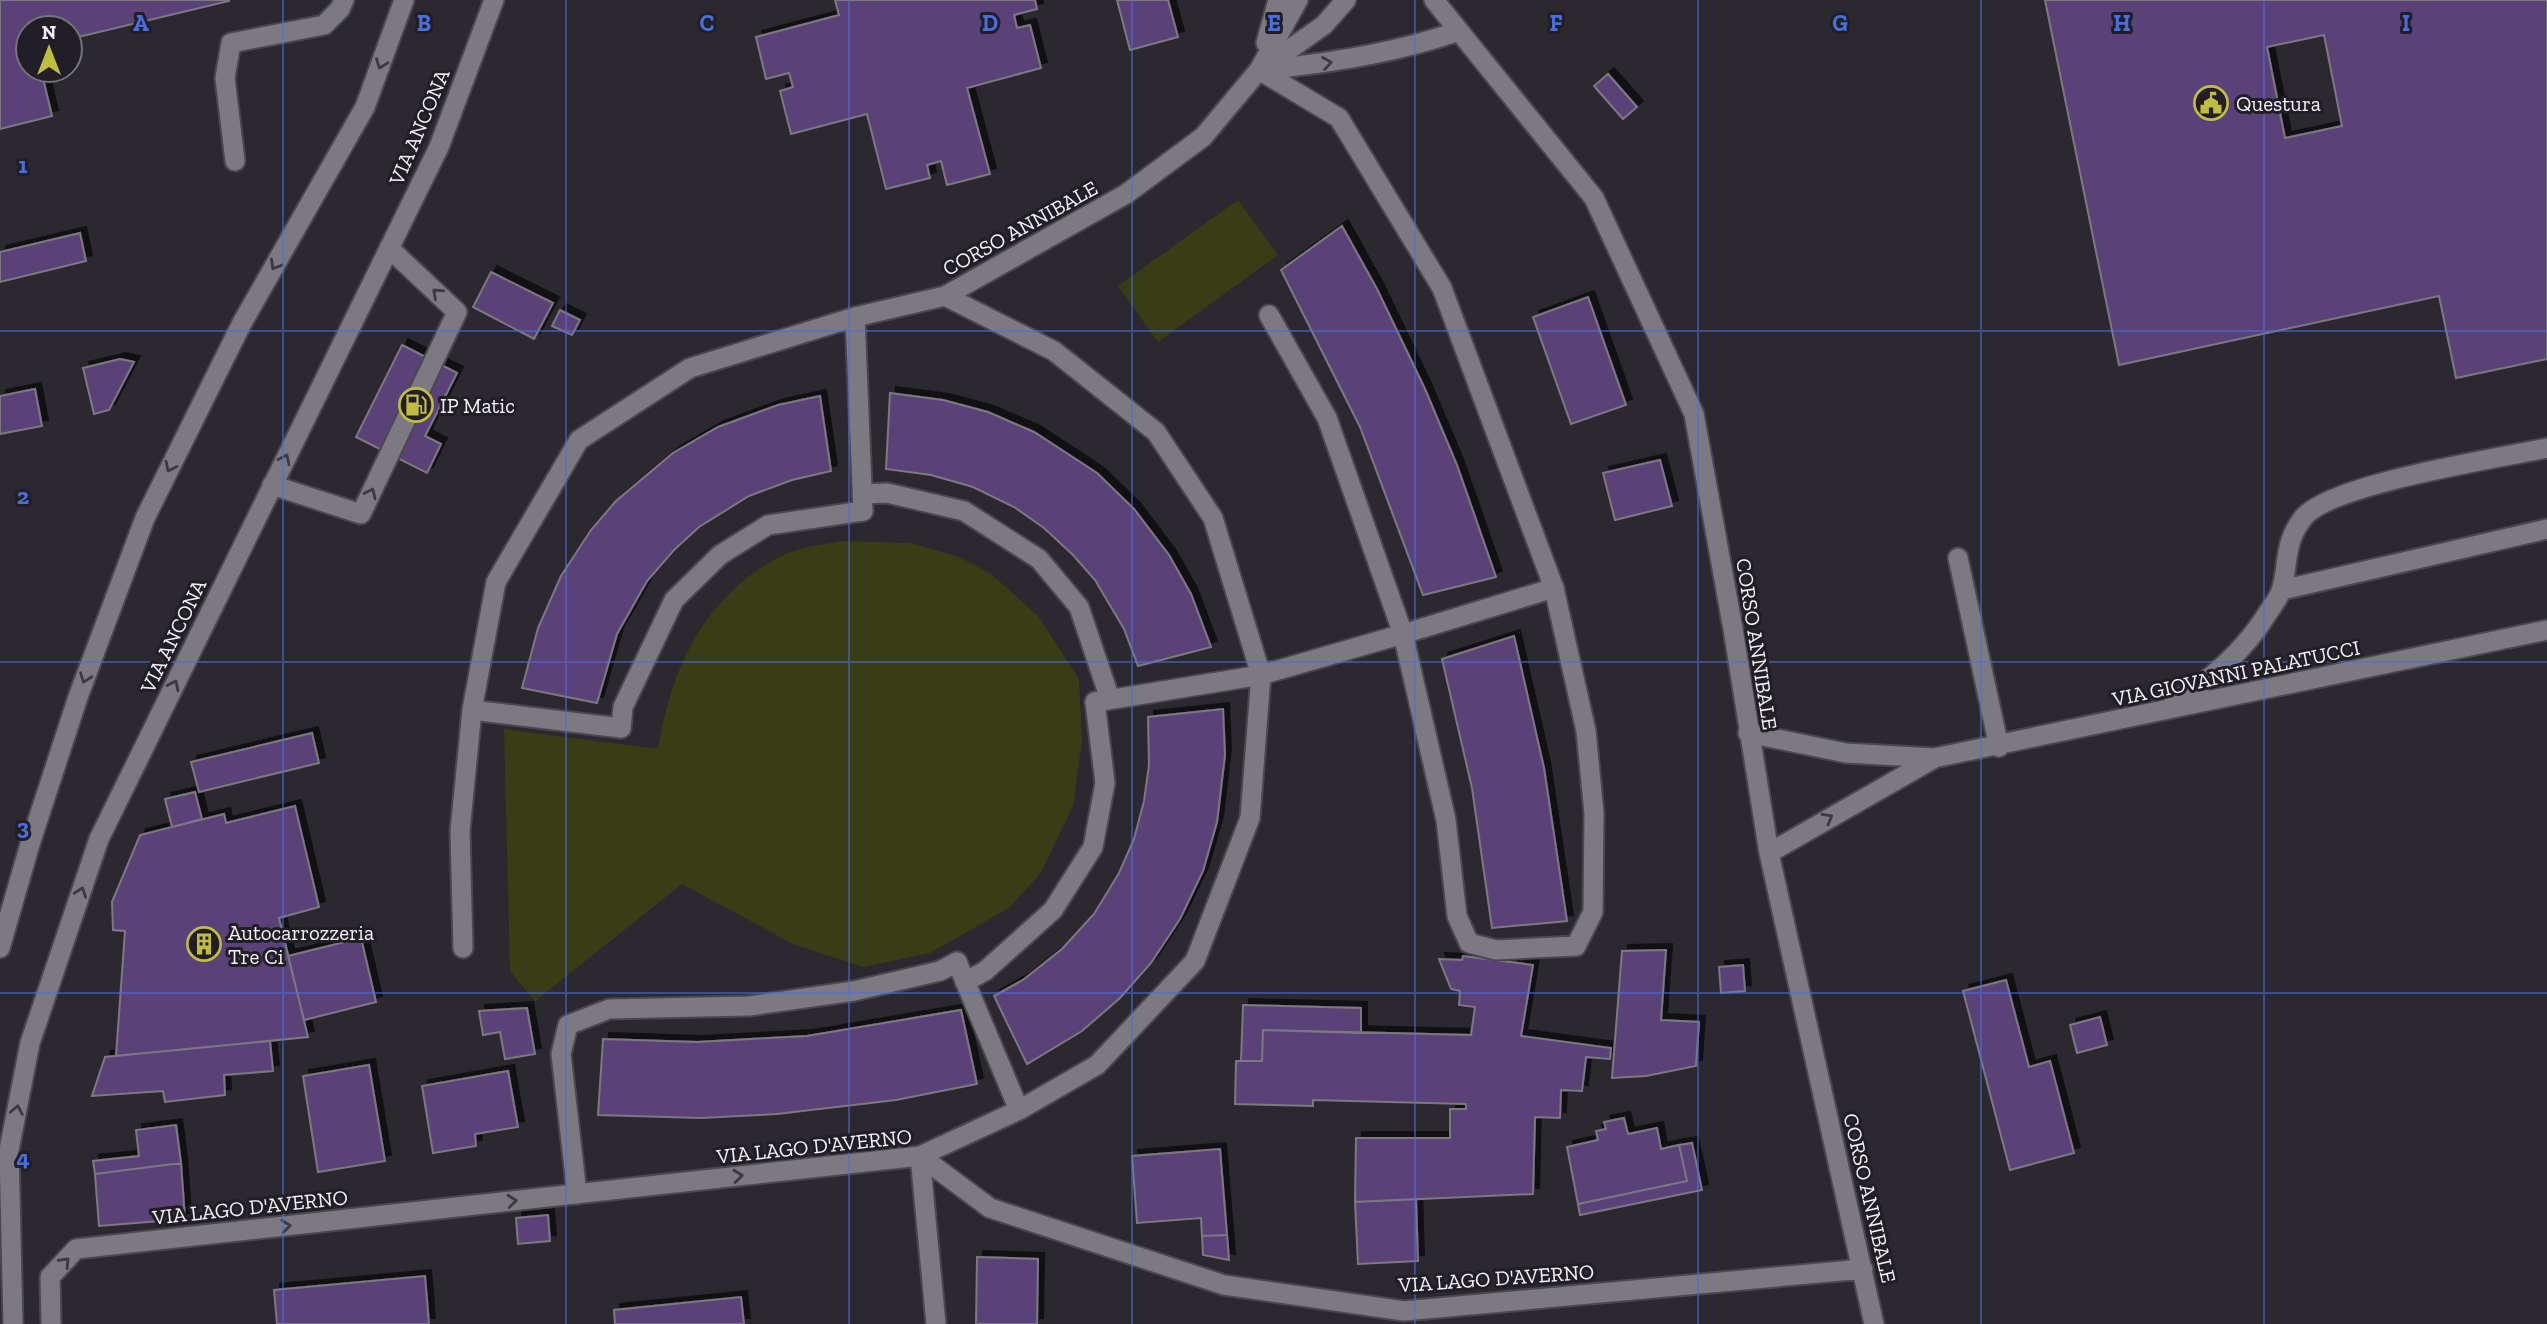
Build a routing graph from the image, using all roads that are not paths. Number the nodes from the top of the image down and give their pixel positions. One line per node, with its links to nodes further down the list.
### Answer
1 (344, 0): 10 (street)
2 (404, 0): 32 (street, one-way to 32)
3 (494, 0): 11 (street, VIA ANCONA)
4 (1278, 0): 9 (street, CORSO ANNIBALE)
5 (1298, 0): 9 (street, CORSO ANNIBALE)
6 (1346, 0): 9 (street, CORSO ANNIBALE)
7 (1434, 0): 8 (street, CORSO ANNIBALE)
8 (1456, 32): 9 (street, one-way to 8); 28 (street, CORSO ANNIBALE)
9 (1259, 71): 12 (street, CORSO ANNIBALE); 20 (street)
10 (235, 161)
11 (389, 248): 16 (street, VIA ANCONA, one-way to 11); 16 (street, one-way to 11)
12 (945, 296): 14 (street); 24 (street, CORSO ANNIBALE)
13 (1269, 315): 23 (street)
14 (855, 317): 17 (street); 26 (street)
15 (2547, 448): 21 (street)
16 (272, 485): 40 (street, VIA ANCONA, one-way to 16)
17 (863, 503): 25 (street); 26 (street)
18 (2547, 529): 21 (street)
19 (1958, 558): 29 (street)
20 (1554, 589): 23 (street); 23 (street)
21 (2282, 590): 27 (street)
22 (2547, 630): 27 (street, VIA GIOVANNI PALATUCCI)
23 (1404, 634): 24 (street)
24 (1261, 675): 25 (street); 35 (street, CORSO ANNIBALE)
25 (1102, 701): 34 (street)
26 (472, 710): 33 (street)
27 (2163, 712): 29 (street, VIA GIOVANNI PALATUCCI)
28 (1748, 733): 30 (street, VIA GIOVANNI PALATUCCI); 31 (street, CORSO ANNIBALE)
29 (1999, 747): 30 (street, VIA GIOVANNI PALATUCCI)
30 (1934, 758): 31 (street, VIA GIOVANNI PALATUCCI, one-way to 30)
31 (1769, 853): 38 (street, CORSO ANNIBALE)
32 (0, 948)
33 (463, 948)
34 (965, 982): 35 (street); 37 (street)
35 (1019, 1110): 36 (street, CORSO ANNIBALE)
36 (920, 1156): 37 (street, VIA LAGO D'AVERNO, one-way to 36); 39 (street, VIA LAGO D'AVERNO); 42 (street)
37 (577, 1194): 41 (street, VIA LAGO D'AVERNO, one-way to 37)
38 (1863, 1269): 39 (street, VIA LAGO D'AVERNO); 43 (street, CORSO ANNIBALE)
39 (1404, 1318)
40 (13, 1324)
41 (51, 1324)
42 (936, 1324)
43 (1874, 1324)

